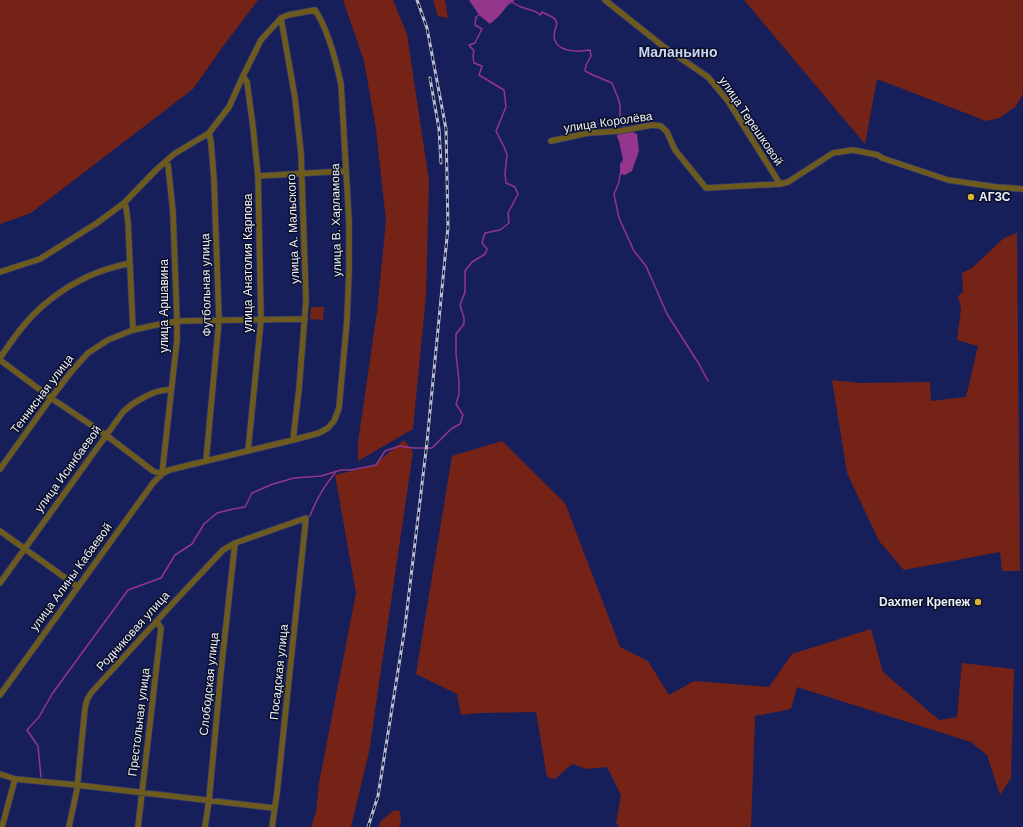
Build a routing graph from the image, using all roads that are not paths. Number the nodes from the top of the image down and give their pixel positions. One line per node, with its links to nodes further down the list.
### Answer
1 (605, 0): 10 (street, улица Терешковой)
2 (281, 18): 3 (street); 7 (street, улица В. Харламова); 8 (street, улица А. Мальского)
3 (243, 76): 4 (street); 9 (street, улица Анатолия Карпова)
4 (209, 133): 6 (street); 16 (street, Футбольная улица)
5 (551, 141): 10 (street, улица Королёва)
6 (165, 162): 12 (street); 18 (street, улица Аршавина)
7 (346, 170): 8 (street); 24 (street, улица В. Харламова)
8 (302, 174): 9 (street); 15 (street, улица А. Мальского)
9 (258, 176): 17 (street, улица Анатолия Карпова)
10 (780, 184): 11 (street)
11 (1023, 189)
12 (124, 203): 13 (street); 14 (street)
13 (130, 263): 19 (street); 20 (street)
14 (0, 272)
15 (305, 318): 17 (street, Теннисная улица); 24 (street, улица А. Мальского)
16 (219, 320): 17 (street, Теннисная улица); 18 (street, Теннисная улица); 26 (street, Футбольная улица)
17 (261, 320): 25 (street, улица Анатолия Карпова)
18 (177, 321): 19 (street, Теннисная улица); 21 (street, улица Аршавина)
19 (133, 330): 22 (street, Теннисная улица)
20 (0, 359): 22 (street)
21 (171, 390): 23 (street, улица Исинбаевой); 28 (street, улица Аршавина)
22 (51, 398): 23 (street); 27 (street, Теннисная улица)
23 (106, 436): 28 (street); 32 (street, улица Исинбаевой)
24 (293, 440): 25 (street, улица В. Харламова)
25 (248, 451): 26 (street, улица В. Харламова)
26 (206, 461): 28 (street, улица В. Харламова)
27 (0, 469)
28 (162, 474): 34 (street, улица Алины Кабаевой)
29 (306, 518): 31 (street, Родниковая улица); 42 (street, Посадская улица)
30 (0, 531): 32 (street)
31 (235, 543): 35 (street, Родниковая улица); 41 (street, Слободская улица)
32 (25, 549): 33 (street, улица Исинбаевой); 34 (street)
33 (0, 583)
34 (78, 587): 36 (street, улица Алины Кабаевой)
35 (157, 622): 39 (street, Родниковая улица); 40 (street, Престольная улица)
36 (0, 695)
37 (0, 774): 38 (street)
38 (15, 779): 39 (street); 43 (street)
39 (77, 785): 40 (street); 44 (street, Родниковая улица)
40 (142, 793): 41 (street); 45 (street, Престольная улица)
41 (209, 800): 42 (street); 46 (street, Слободская улица)
42 (274, 808): 47 (street, Посадская улица)
43 (2, 827)
44 (69, 827)
45 (138, 827)
46 (206, 827)
47 (272, 827)

